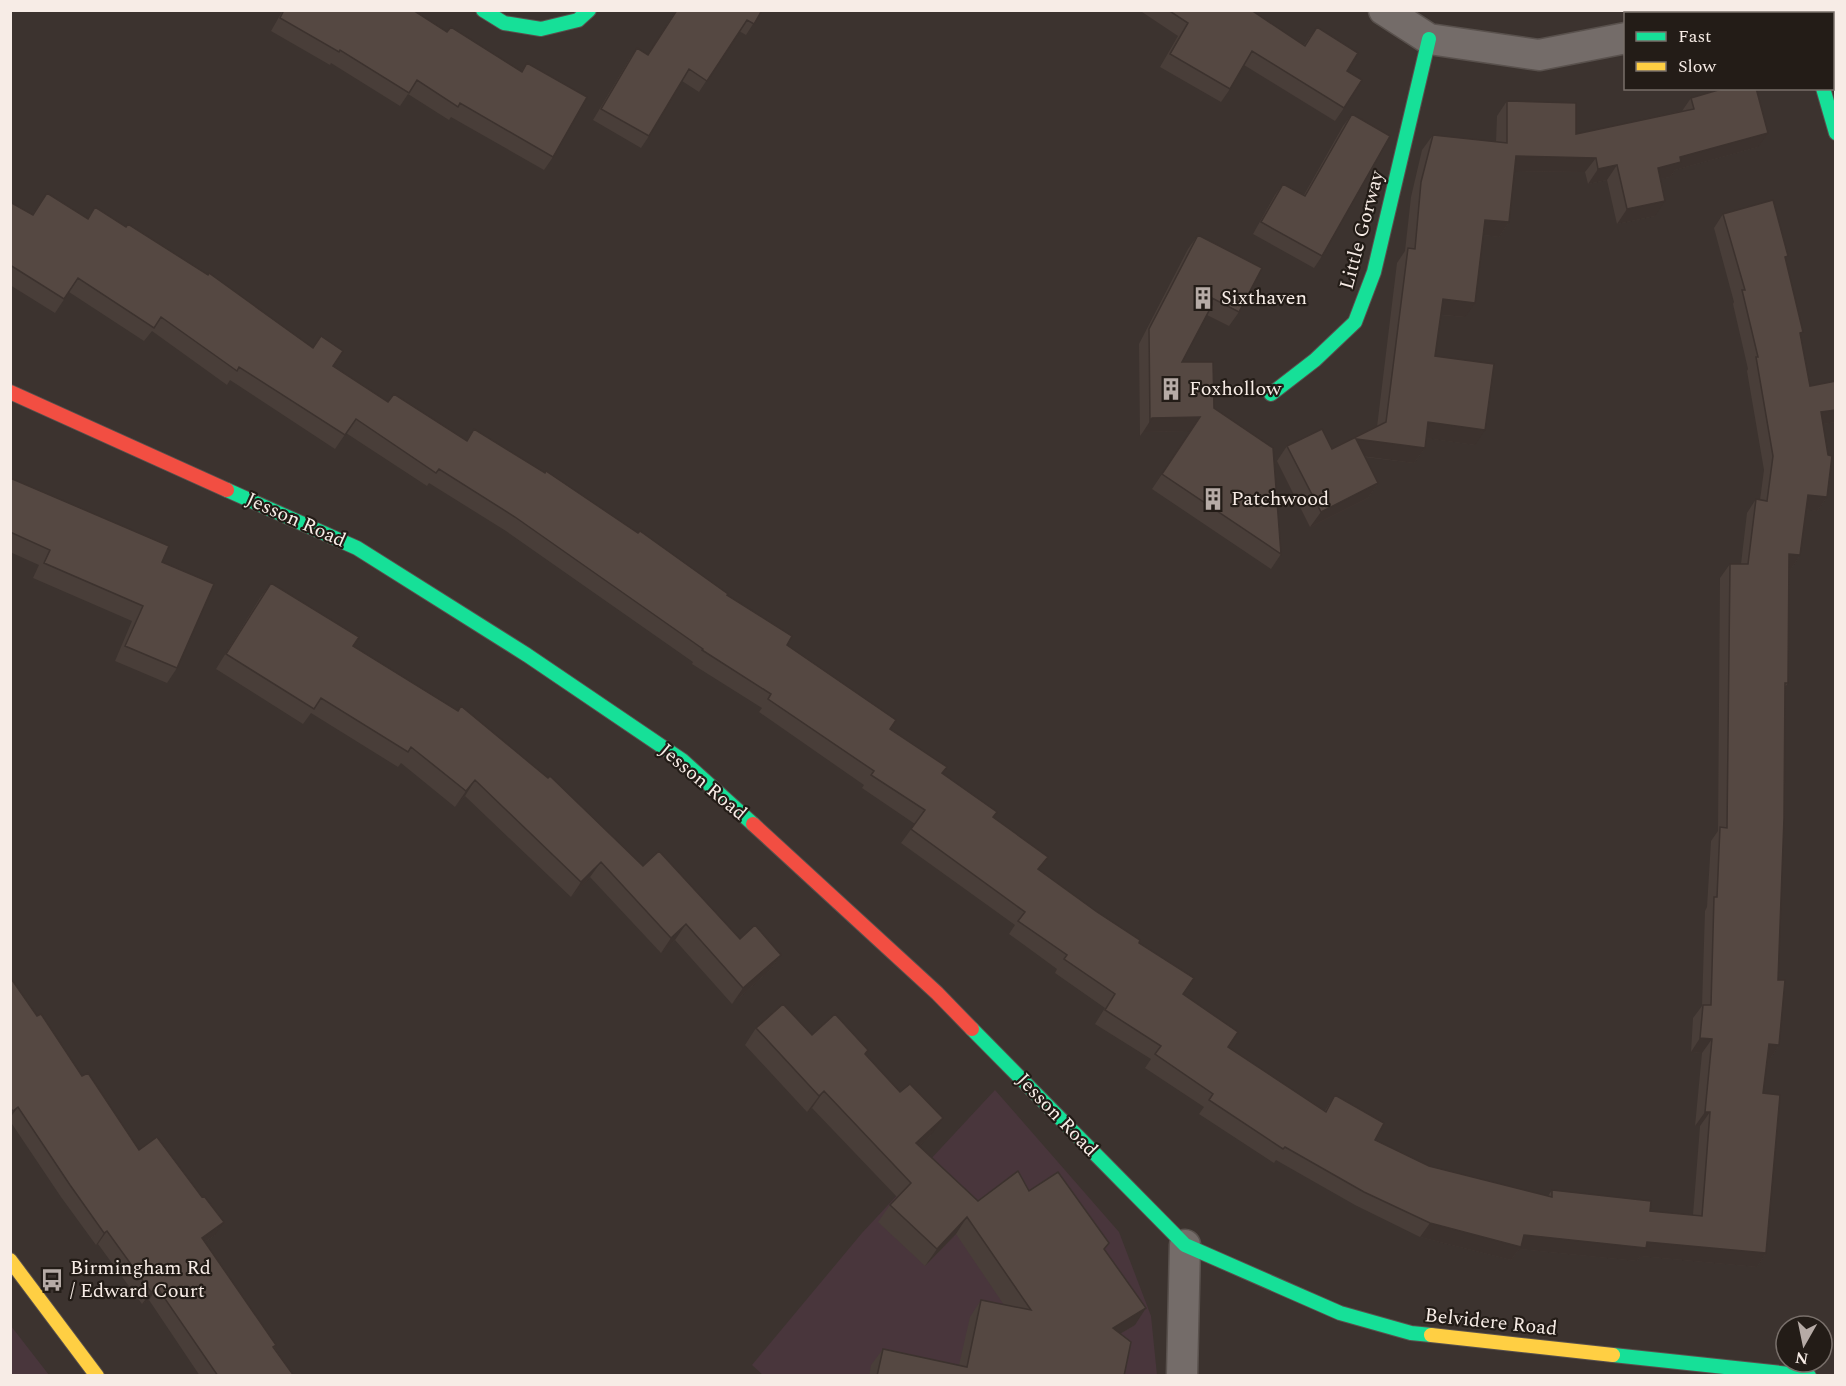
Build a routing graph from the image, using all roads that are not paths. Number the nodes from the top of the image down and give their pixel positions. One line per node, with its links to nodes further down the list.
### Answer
1 (483, 10): 2 (street)
2 (589, 10)
3 (1384, 10): 5 (street)
4 (1624, 38): 5 (street)
5 (1429, 39): 9 (street, Little Gorway)
6 (1824, 90): 7 (street)
7 (1836, 133)
8 (10, 392): 10 (street, Jesson Road)
9 (1271, 394)
10 (1185, 1245): 13 (street); 14 (street, Belvidere Road)
11 (10, 1260): 12 (street)
12 (97, 1376)
13 (1182, 1376)
14 (1809, 1376)

